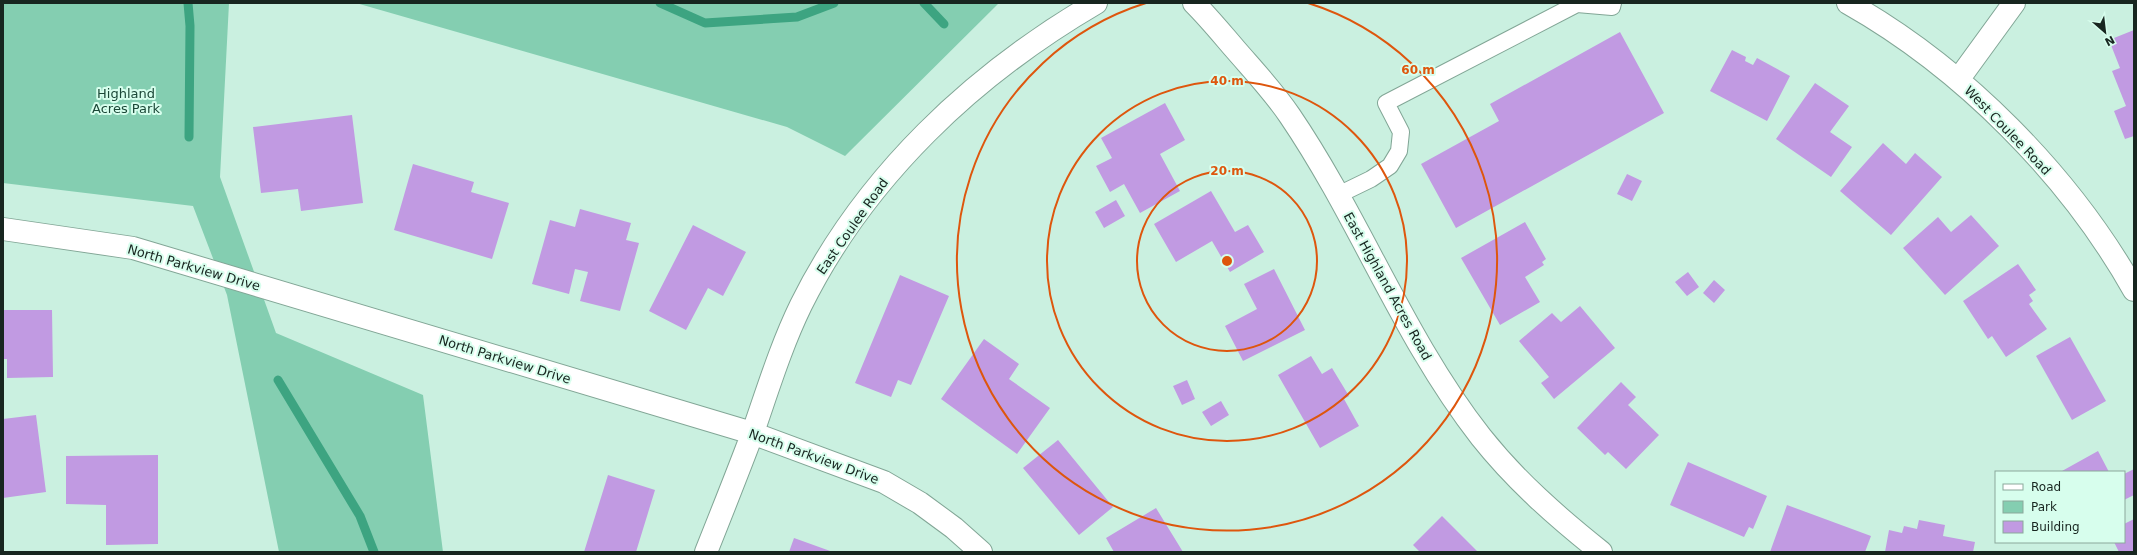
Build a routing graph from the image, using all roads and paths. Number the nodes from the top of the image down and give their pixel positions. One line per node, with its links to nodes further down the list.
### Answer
1 (1096, 3): 10 (street, East Coulee Road)
2 (1194, 3): 7 (street, East Highland Acres Road)
3 (1613, 3): 7 (lane)
4 (1848, 3): 6 (street, West Coulee Road)
5 (2014, 3): 6 (street)
6 (1958, 80): 9 (street, West Coulee Road)
7 (1338, 195): 13 (street, East Highland Acres Road)
8 (3, 229): 10 (street, North Parkview Drive)
9 (2134, 290)
10 (752, 433): 11 (street, East Coulee Road); 12 (street, North Parkview Drive)
11 (706, 552)
12 (981, 552)
13 (1601, 552)

